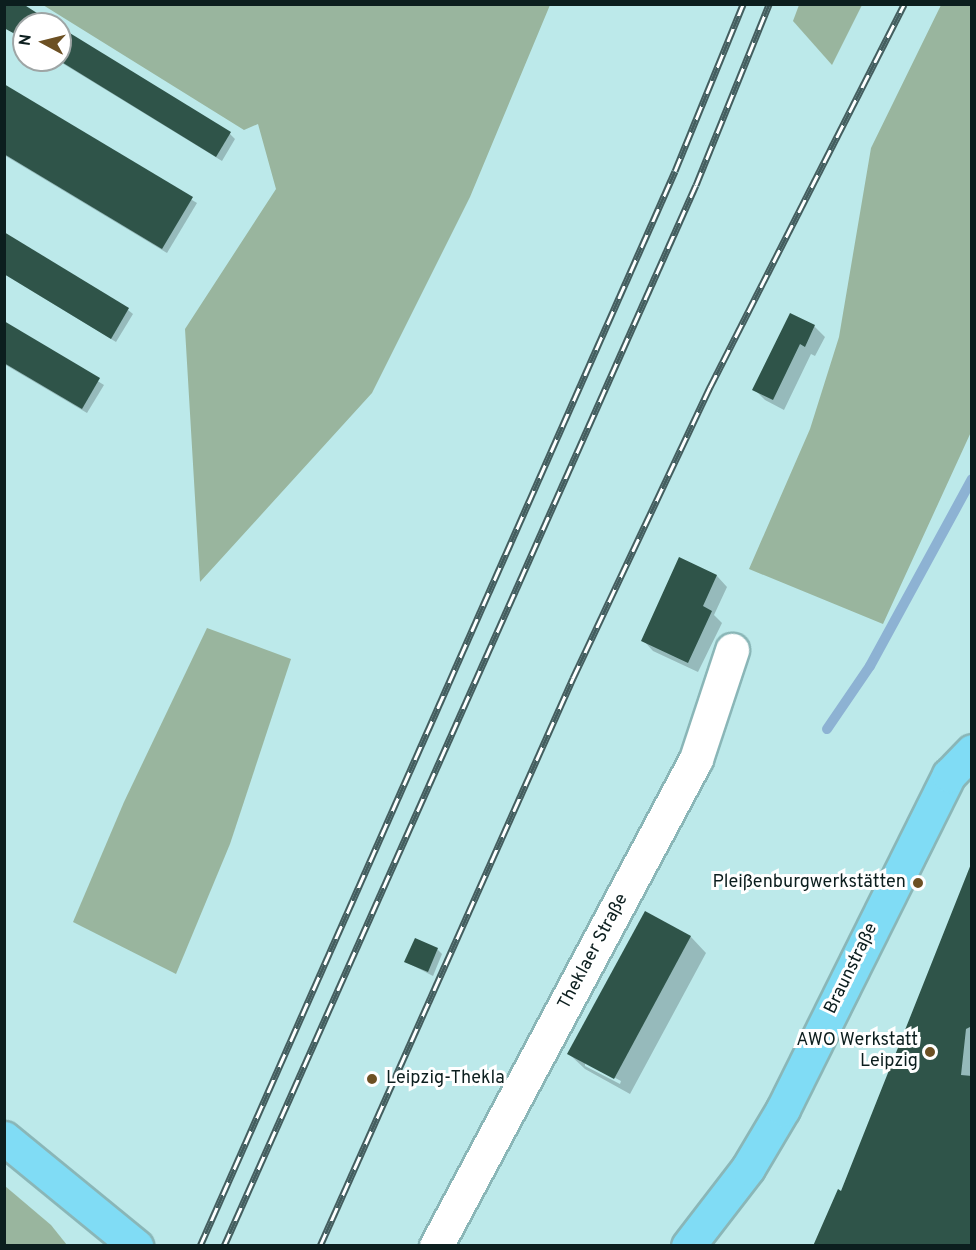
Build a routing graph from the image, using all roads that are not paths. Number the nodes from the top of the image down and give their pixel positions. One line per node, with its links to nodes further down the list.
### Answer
1 (732, 650): 5 (street, Theklaer Straße)
2 (972, 751): 6 (main road, Braunstraße)
3 (4, 1138): 4 (main road)
4 (136, 1245)
5 (436, 1245)
6 (688, 1245)

